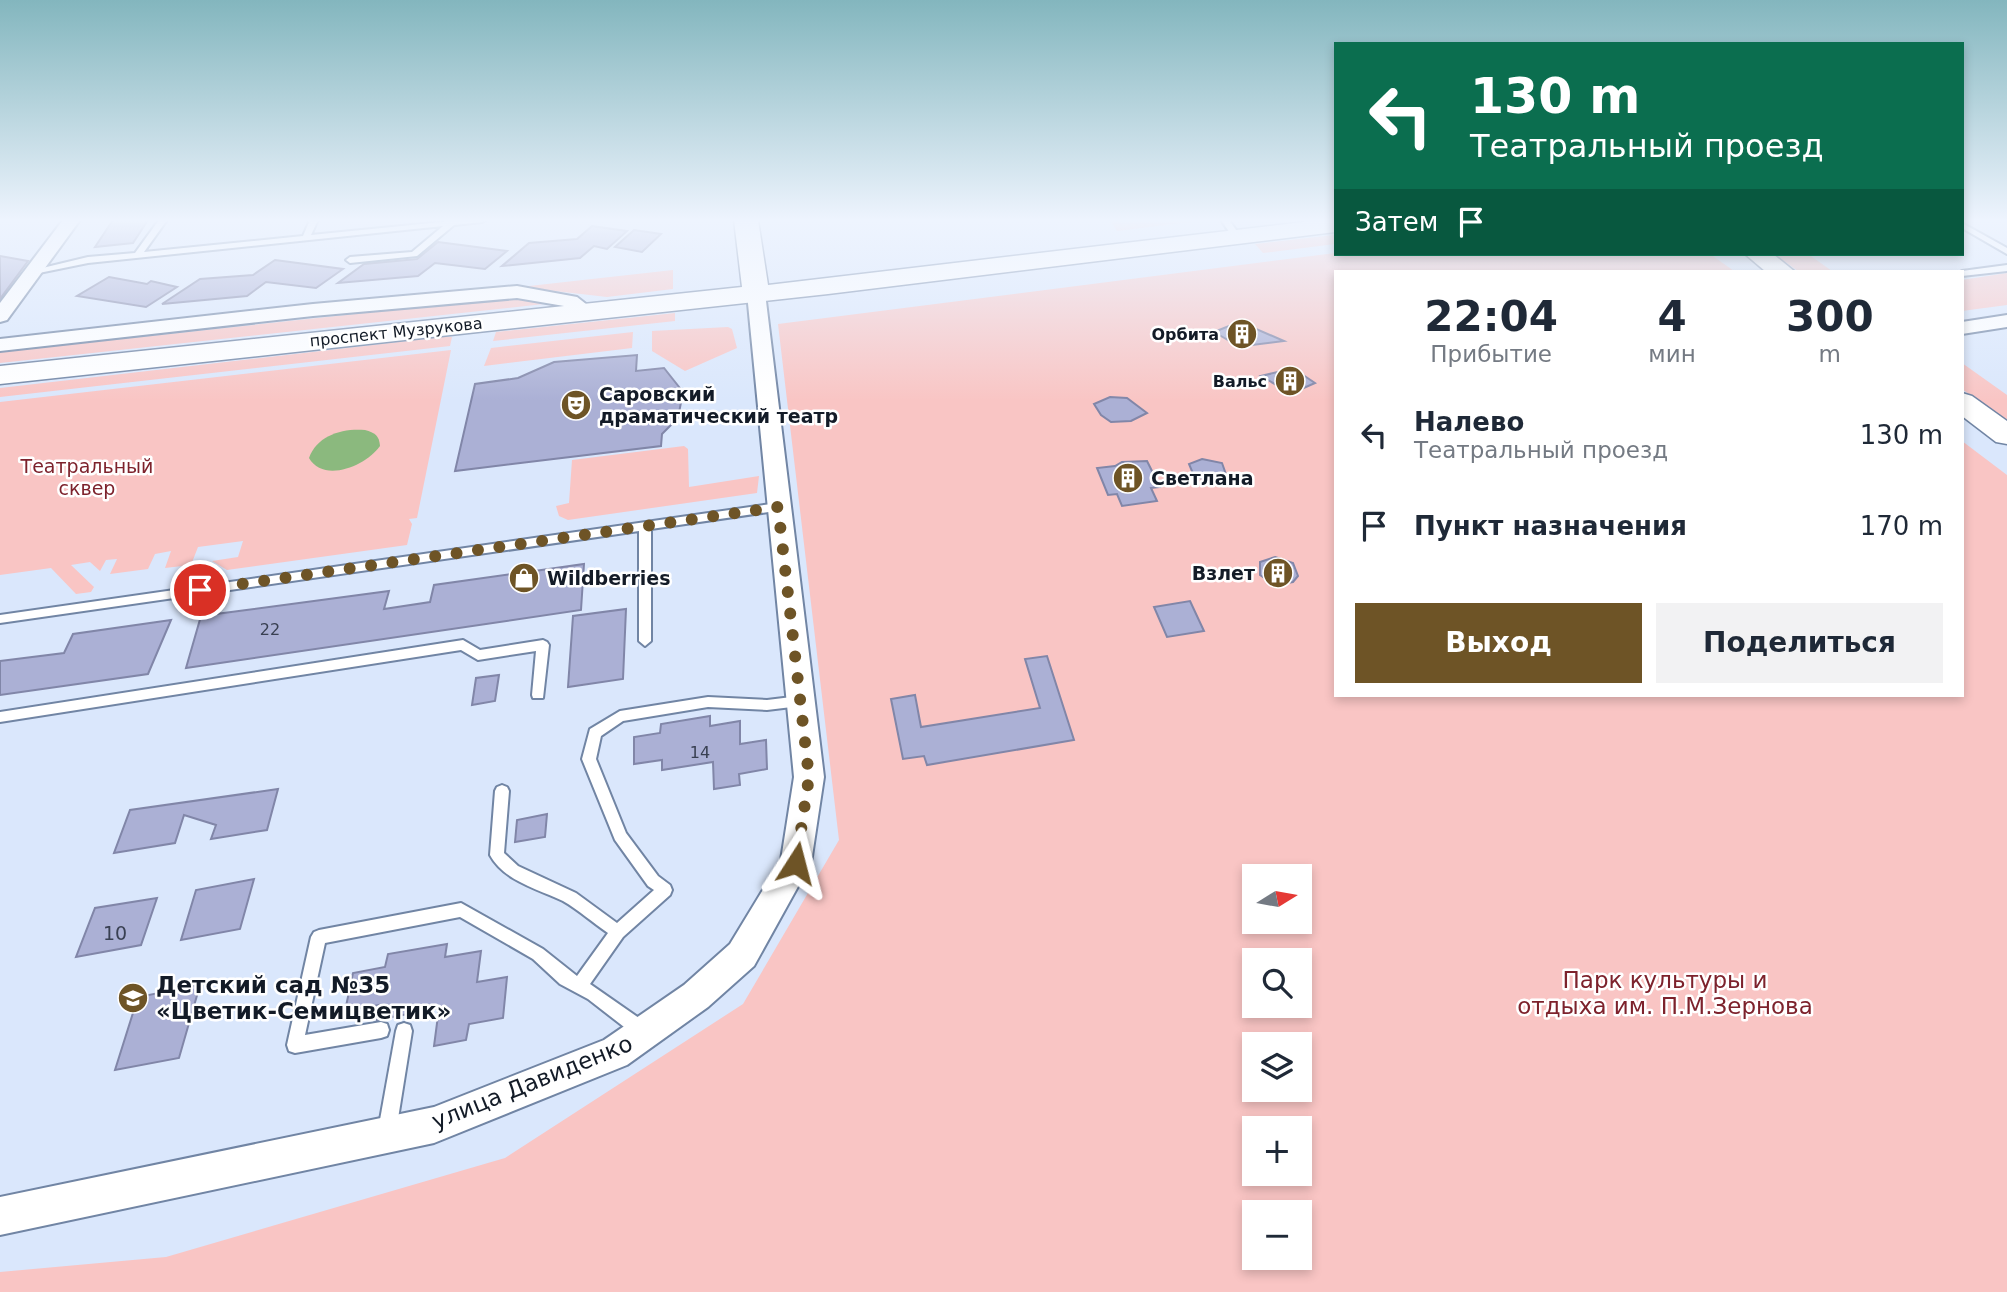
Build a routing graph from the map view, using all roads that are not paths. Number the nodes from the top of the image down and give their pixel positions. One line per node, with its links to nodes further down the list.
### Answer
1 (27, 280): 7 (street)
2 (754, 280): 4 (main road)
3 (849, 280): 4 (main road, проспект Музрукова)
4 (756, 293): 6 (main road, проспект Музрукова); 15 (street, улица Давиденко)
5 (2007, 310): 8 (street)
6 (585, 311): 11 (street); 12 (main road, проспект Музрукова)
7 (0, 316)
8 (1964, 316)
9 (2007, 321): 10 (street)
10 (1964, 328)
11 (0, 345)
12 (0, 375)
13 (1964, 403): 14 (main road)
14 (2007, 435)
15 (778, 507): 16 (lane); 20 (street, улица Давиденко)
16 (645, 526): 17 (lane); 18 (lane)
17 (0, 619)
18 (645, 641)
19 (538, 695): 21 (lane)
20 (800, 701): 23 (lane); 27 (street, улица Давиденко)
21 (0, 717)
22 (502, 791): 23 (lane)
23 (618, 932): 24 (lane)
24 (579, 986): 25 (lane); 27 (lane)
25 (382, 1030)
26 (404, 1031): 28 (lane)
27 (647, 1033): 28 (street, улица Давиденко)
28 (386, 1134): 29 (street, улица Давиденко)
29 (0, 1216)

